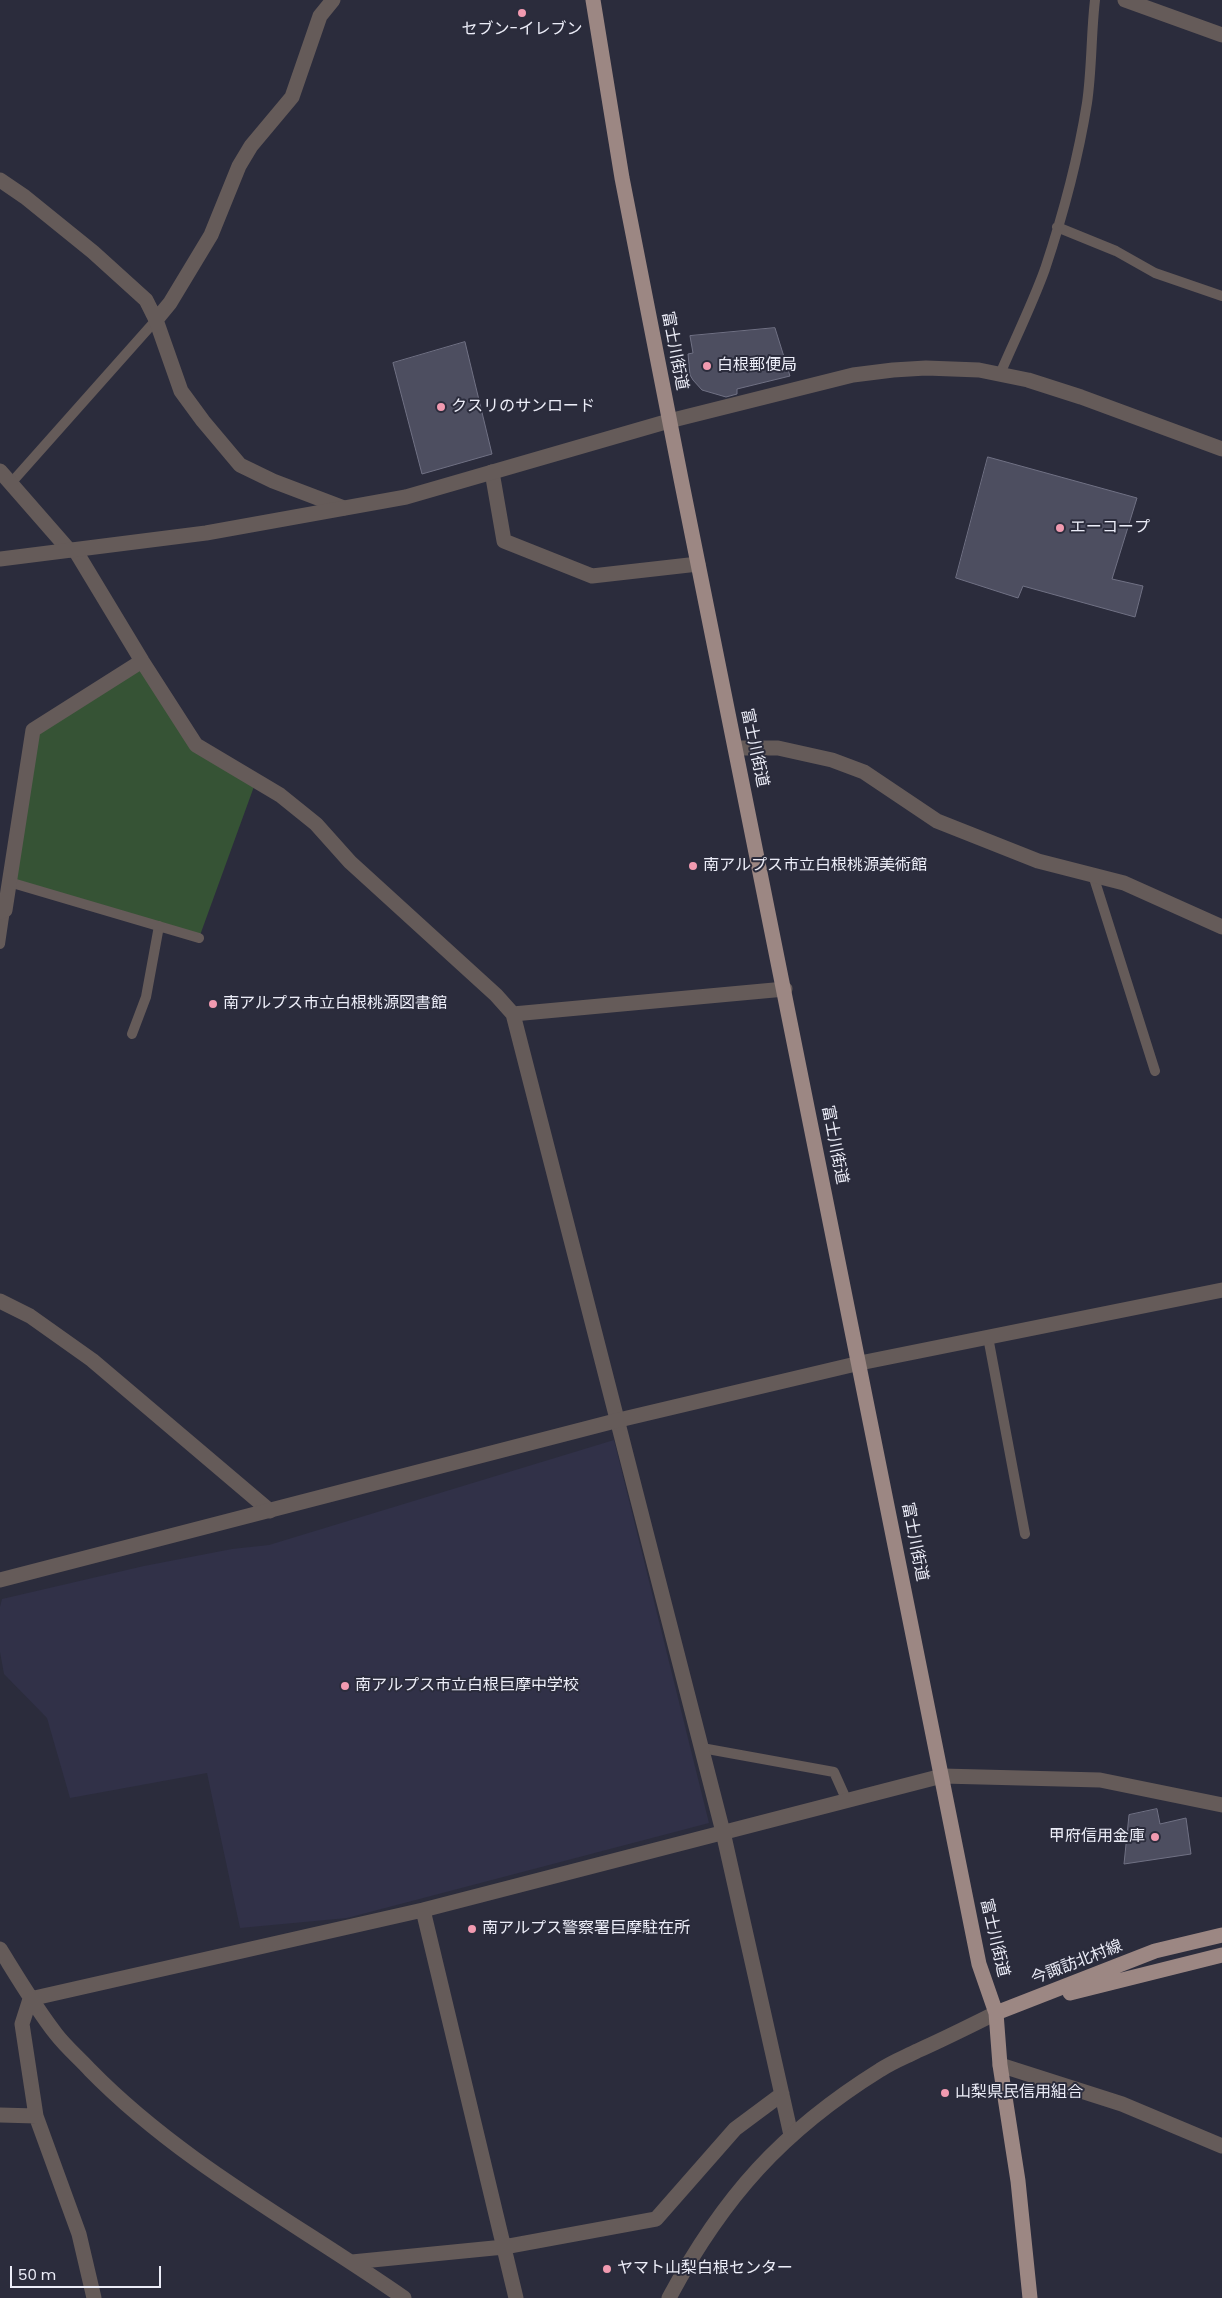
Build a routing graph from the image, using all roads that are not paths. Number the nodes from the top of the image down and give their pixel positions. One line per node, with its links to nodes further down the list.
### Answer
1 (333, 0): 9 (street)
2 (593, 0): 11 (main road, 富士川街道)
3 (1096, 0): 7 (lane)
4 (1124, 0): 5 (street)
5 (1222, 35)
6 (0, 180): 9 (street)
7 (1057, 226): 8 (lane); 10 (lane)
8 (1222, 296)
9 (156, 320): 15 (lane); 16 (street)
10 (1000, 374): 11 (street); 12 (street)
11 (670, 421): 14 (street); 19 (main road, 富士川街道)
12 (1222, 449)
13 (0, 471): 15 (street)
14 (492, 472): 16 (street); 19 (street)
15 (12, 482): 17 (street)
16 (344, 508): 17 (street)
17 (72, 550): 18 (street); 20 (street)
18 (0, 559)
19 (698, 564): 21 (main road, 富士川街道)
20 (142, 661): 23 (street); 30 (street)
21 (736, 748): 22 (street); 29 (main road, 富士川街道)
22 (1093, 875): 26 (street); 32 (lane)
23 (9, 882): 24 (street); 25 (lane)
24 (2, 911): 28 (lane)
25 (159, 926): 27 (lane); 31 (lane)
26 (1222, 927)
27 (199, 938)
28 (0, 944)
29 (785, 990): 30 (street); 36 (main road, 富士川街道)
30 (513, 1014): 37 (street)
31 (132, 1034)
32 (1155, 1071)
33 (1222, 1290): 35 (street)
34 (0, 1301): 38 (street)
35 (988, 1337): 36 (street); 39 (lane)
36 (860, 1362): 37 (street); 42 (main road, 富士川街道)
37 (619, 1420): 38 (street); 41 (street)
38 (270, 1511): 40 (street)
39 (1025, 1534)
40 (0, 1580)
41 (702, 1748): 43 (lane); 45 (street)
42 (942, 1776): 43 (street); 44 (street); 51 (main road, 富士川街道)
43 (847, 1801): 45 (street)
44 (1222, 1805)
45 (723, 1832): 46 (street); 53 (street)
46 (422, 1910): 50 (street); 58 (street)
47 (1222, 1934): 51 (main road, 今諏訪北村線)
48 (0, 1949): 50 (street)
49 (1222, 1955): 51 (main road, 今諏訪北村線)
50 (30, 1999): 55 (street); 59 (street)
51 (996, 2013): 52 (main road, 富士川街道); 56 (street)
52 (1000, 2065): 57 (street); 64 (main road, 富士川街道)
53 (782, 2094): 56 (street); 58 (street)
54 (0, 2115): 55 (street)
55 (36, 2116): 60 (street)
56 (791, 2135): 63 (street)
57 (1222, 2146)
58 (504, 2247): 59 (street); 62 (street)
59 (352, 2262): 61 (street)
60 (94, 2298)
61 (404, 2298)
62 (516, 2298)
63 (669, 2298)
64 (1030, 2298)

